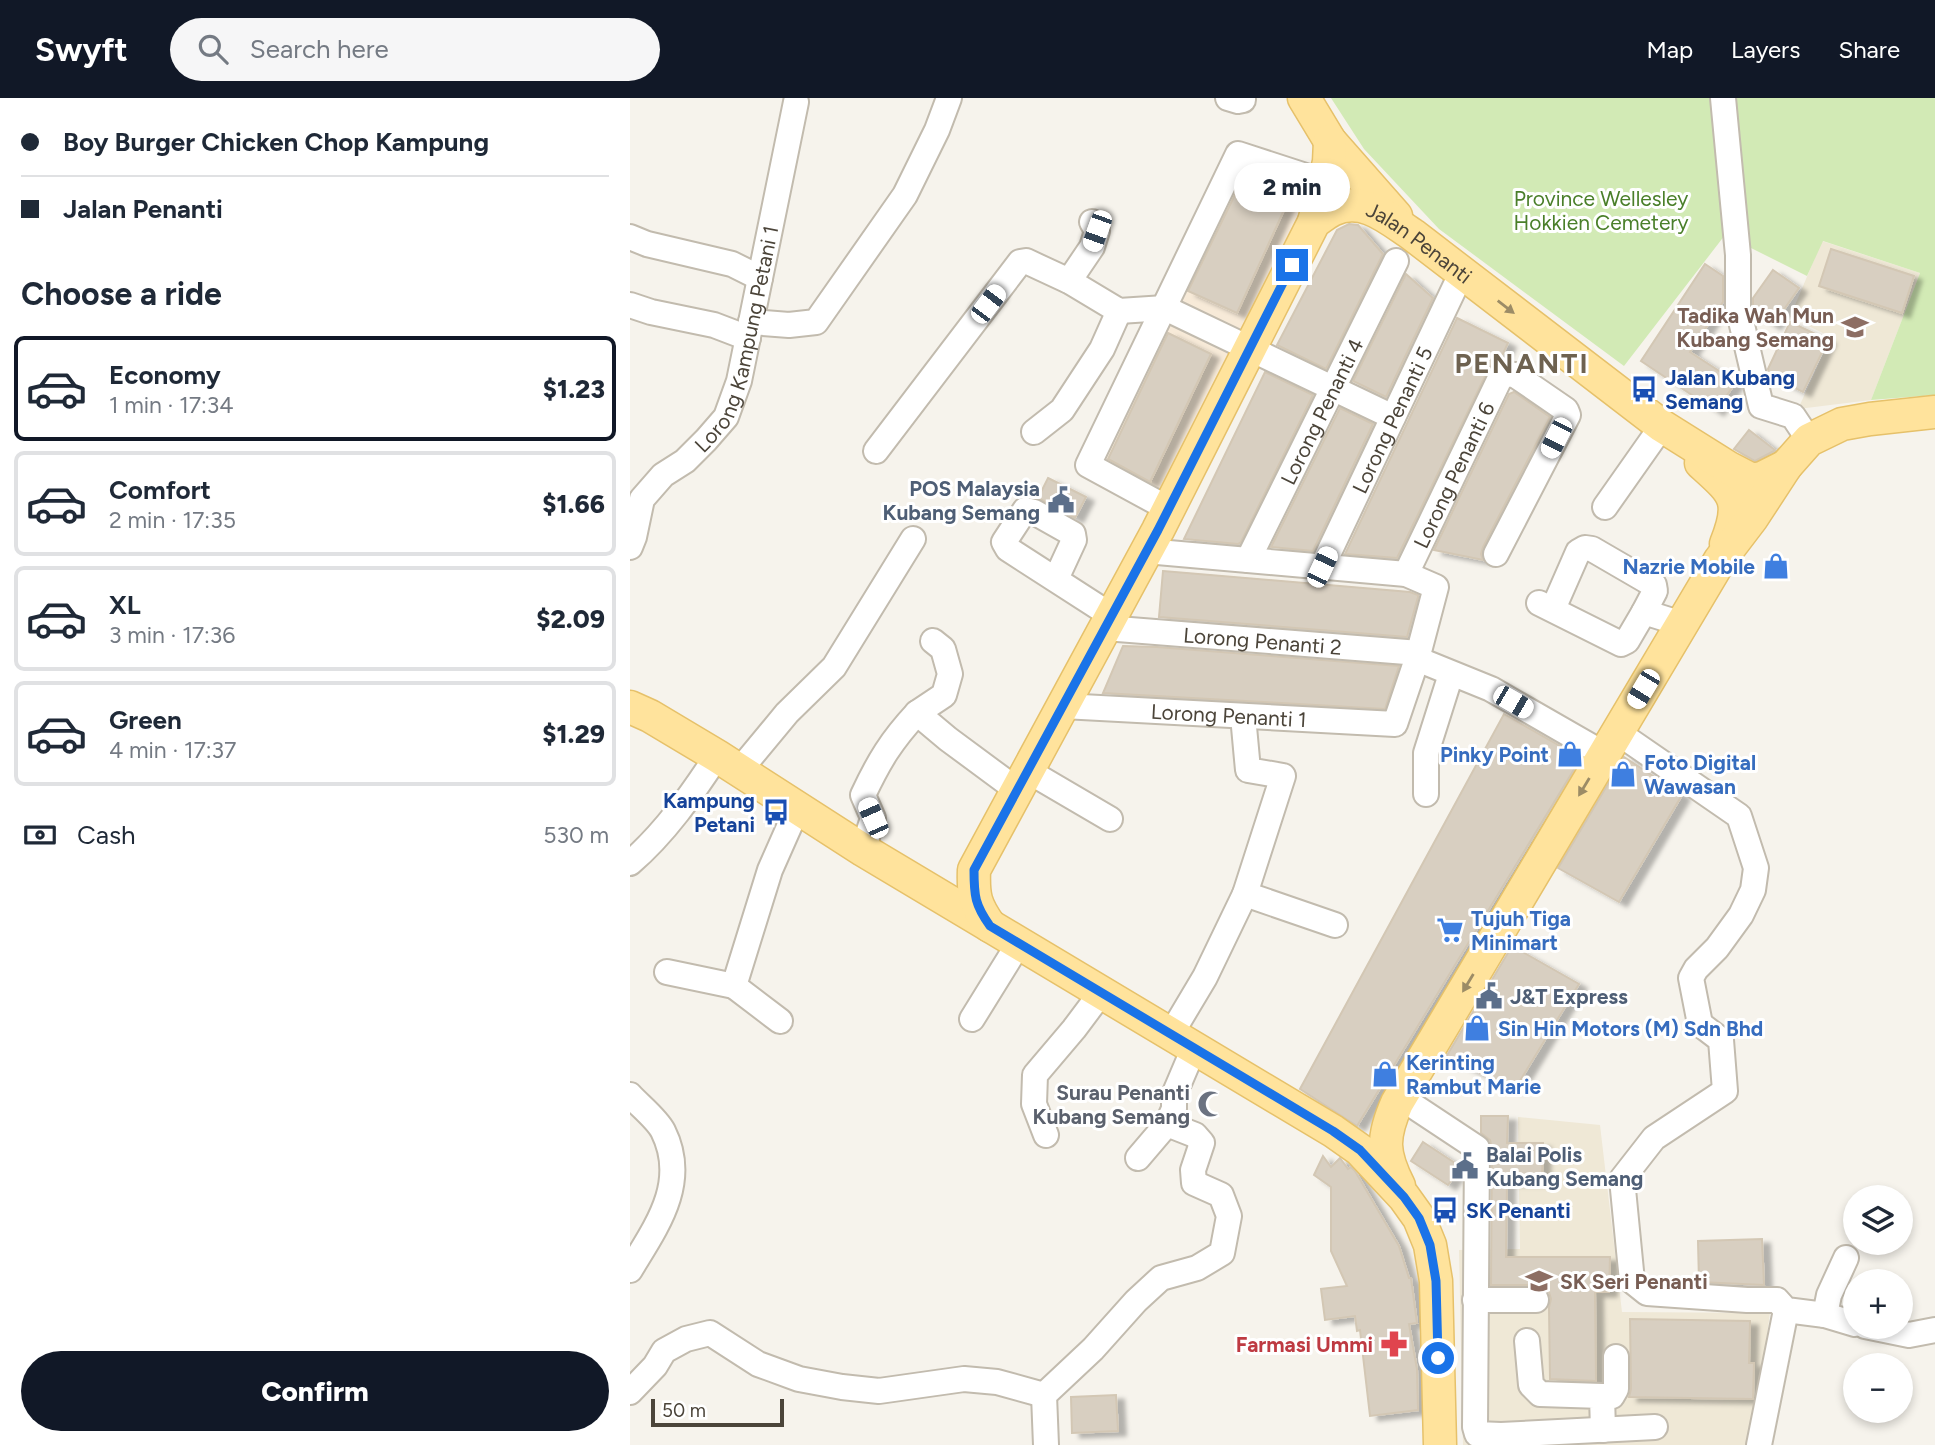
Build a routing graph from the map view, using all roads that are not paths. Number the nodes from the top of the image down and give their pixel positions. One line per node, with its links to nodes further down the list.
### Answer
1 (949, 98): 20 (street)
2 (1228, 98): 3 (street)
3 (1244, 98)
4 (1304, 98): 7 (main road)
5 (1723, 98): 27 (street)
6 (796, 102): 15 (street, Lorong Kampung Petani 1)
7 (1330, 141): 8 (main road); 11 (main road)
8 (1324, 182): 10 (main road); 18 (street)
9 (1092, 222): 16 (street)
10 (1314, 222): 11 (main road, Jalan Penanti); 21 (main road)
11 (1413, 235): 14 (main road, Jalan Penanti)
12 (630, 237): 15 (street)
13 (1396, 261): 22 (street, Lorong Penanti 4)
14 (1462, 272): 24 (street, Lorong Penanti 5); 25 (main road, Jalan Penanti, one-way to 25)
15 (760, 278): 20 (street, Lorong Kampung Petani 1)
16 (1069, 281): 19 (street); 28 (street)
17 (630, 305): 20 (street)
18 (1165, 308): 19 (street); 21 (street); 31 (street)
19 (1119, 310): 26 (street)
20 (749, 330): 33 (street, Lorong Kampung Petani 1)
21 (1250, 349): 22 (street); 31 (main road)
22 (1333, 388): 24 (street); 36 (street, Lorong Penanti 4)
23 (1935, 412): 27 (main road)
24 (1393, 417): 38 (street, Lorong Penanti 5)
25 (1662, 426): 29 (main road, Jalan Penanti); 30 (street); 37 (main road, Jalan Penanti)
26 (1034, 432)
27 (1809, 440): 29 (main road)
28 (876, 451)
29 (1786, 466): 37 (main road)
30 (1605, 507)
31 (1169, 509): 34 (main road)
32 (914, 539): 52 (street)
33 (630, 547)
34 (1146, 551): 36 (street); 42 (main road)
35 (1496, 554): 39 (street, Lorong Penanti 6)
36 (1248, 560): 38 (street)
37 (1720, 560): 43 (main road)
38 (1322, 567): 39 (street)
39 (1406, 574): 45 (street)
40 (1056, 579): 42 (street)
41 (1644, 612): 41 (street); 43 (street)
42 (1108, 622): 45 (street, Lorong Penanti 2); 47 (main road)
43 (1682, 624): 51 (main road)
44 (933, 641): 49 (street)
45 (1418, 656): 46 (street, Lorong Penanti 2); 50 (street, Lorong Penanti 1)
46 (1451, 674): 51 (street, Lorong Penanti 2); 54 (street)
47 (1063, 706): 50 (street, Lorong Penanti 1); 53 (main road)
48 (630, 707): 52 (main road)
49 (917, 713): 53 (street); 57 (street)
50 (1243, 716): 61 (street)
51 (1611, 743): 72 (main road, one-way to 72); 82 (street, Lorong Penanti 2)
52 (728, 764): 55 (main road); 58 (street)
53 (1023, 780): 56 (street); 59 (main road)
54 (1426, 794)
55 (797, 809): 57 (main road); 66 (street)
56 (1110, 819)
57 (863, 850): 60 (main road)
58 (630, 863)
59 (974, 870): 60 (main road); 63 (main road)
60 (912, 879): 63 (main road)
61 (1245, 894): 62 (street); 70 (street)
62 (1335, 925)
63 (990, 926): 64 (main road)
64 (1019, 943): 67 (main road); 68 (street)
65 (667, 972): 66 (street)
66 (734, 986): 69 (street)
67 (1101, 993): 70 (main road); 75 (street)
68 (972, 1019)
69 (780, 1021)
70 (1182, 1041): 73 (street); 74 (main road)
71 (630, 1095): 79 (street)
72 (1398, 1100): 74 (main road); 77 (main road); 80 (street)
73 (1167, 1124): 76 (street); 90 (street)
74 (1333, 1131): 77 (main road)
75 (1046, 1135)
76 (1138, 1158)
77 (1404, 1197): 95 (main road)
78 (1846, 1258): 83 (street)
79 (630, 1270)
80 (1475, 1300): 81 (street); 92 (street)
81 (1536, 1300)
82 (1786, 1310): 83 (street); 98 (street)
83 (1825, 1315): 84 (street)
84 (1843, 1320)
85 (1935, 1330): 86 (street)
86 (1913, 1334)
87 (1527, 1341): 91 (street)
88 (1616, 1357): 91 (street)
89 (630, 1392): 90 (street)
90 (1044, 1395): 97 (street)
91 (1602, 1396): 94 (street)
92 (1475, 1427): 95 (street); 96 (street)
93 (1655, 1427): 94 (street)
94 (1603, 1430): 96 (street)
95 (1440, 1436)
96 (1502, 1440)
97 (1046, 1445)
98 (1759, 1445)

